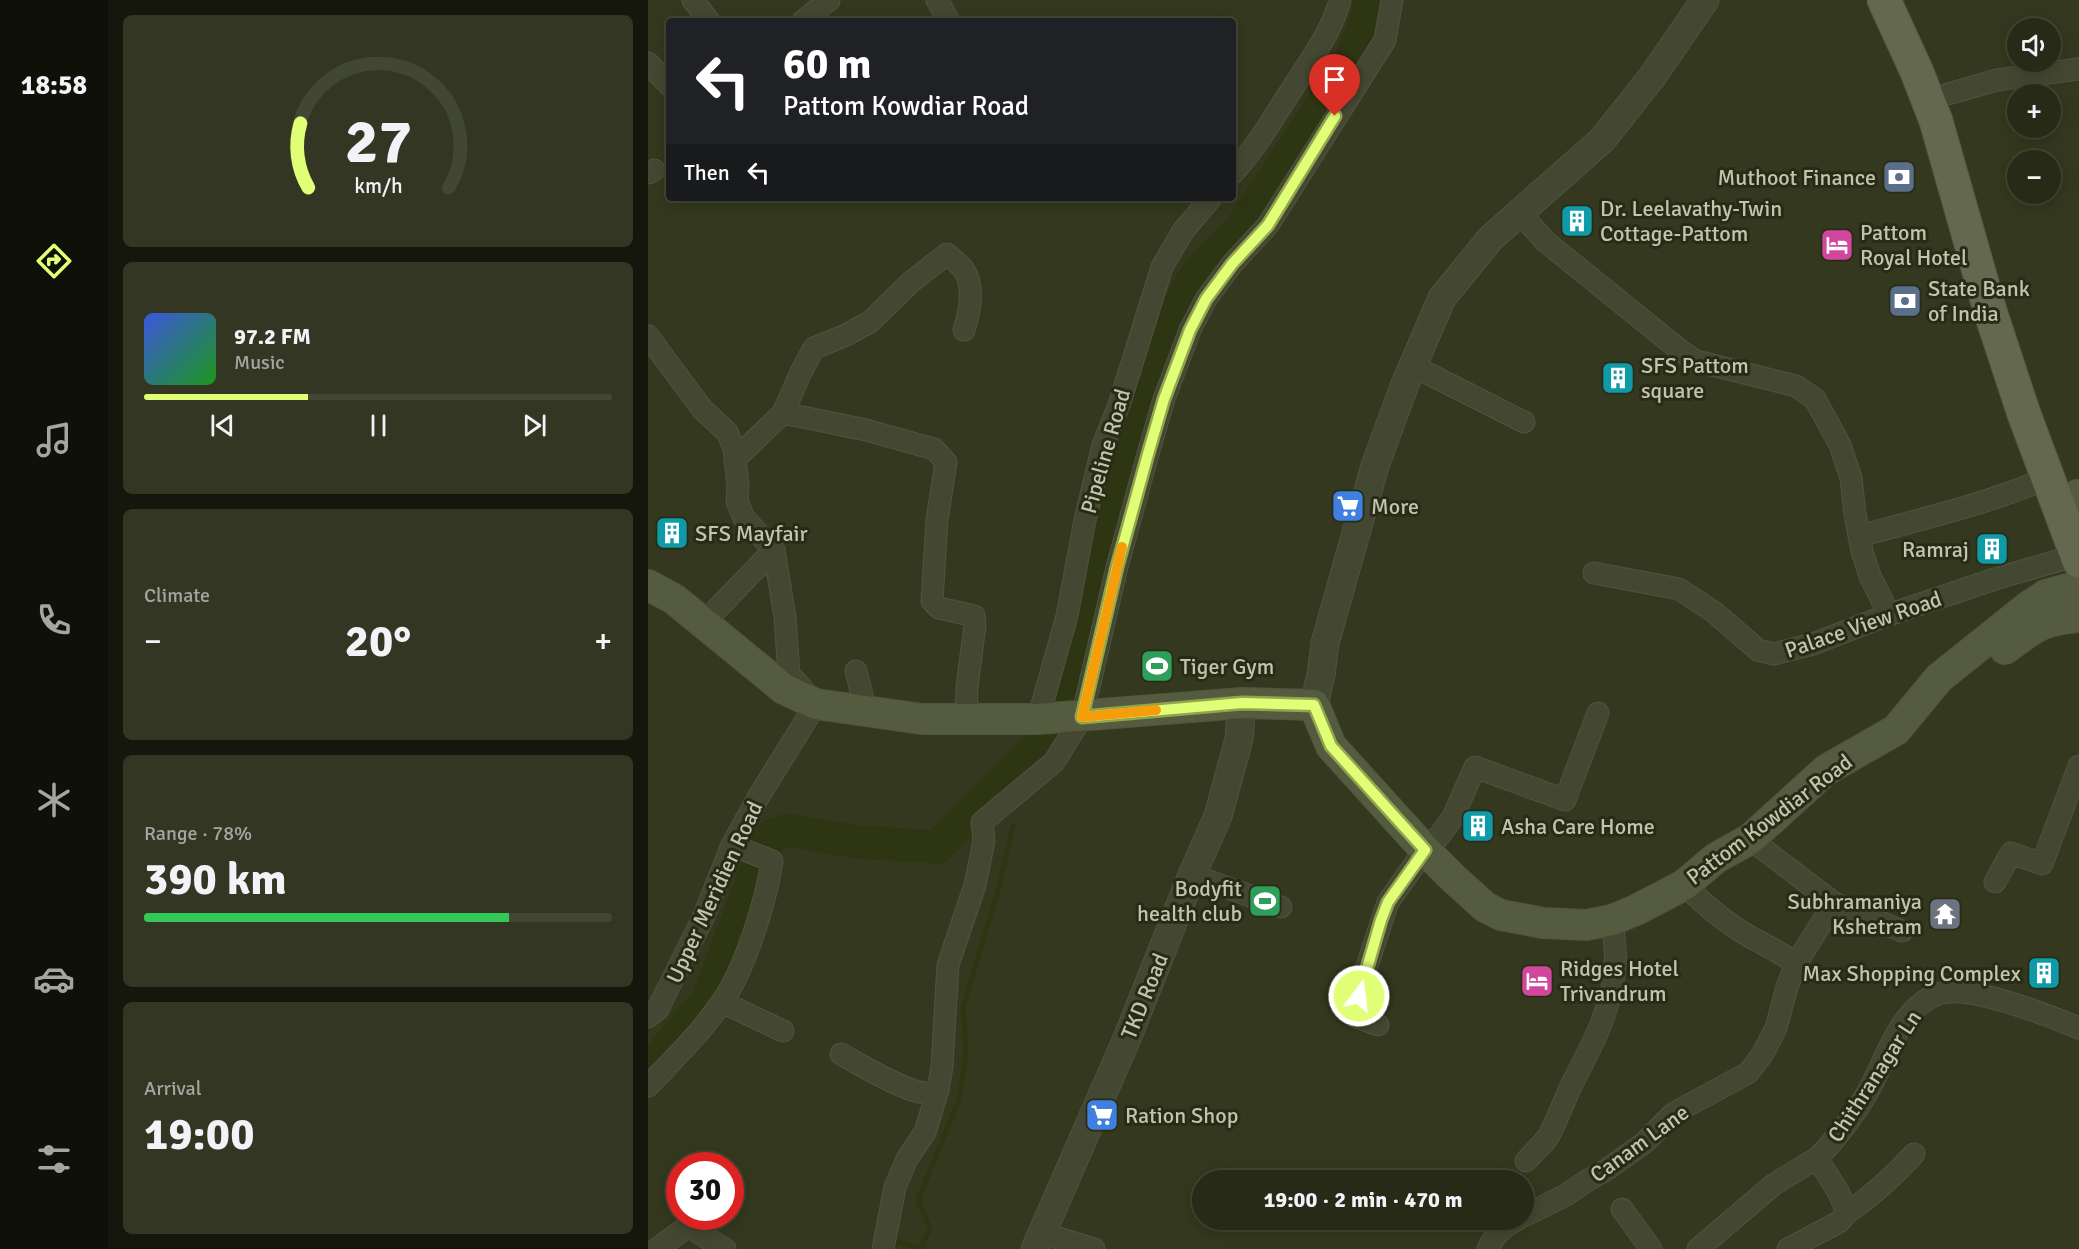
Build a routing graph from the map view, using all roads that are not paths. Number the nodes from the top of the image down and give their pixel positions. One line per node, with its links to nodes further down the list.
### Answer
1 (693, 0): 9 (street)
2 (829, 0): 10 (street)
3 (937, 0): 11 (street)
4 (1340, 0): 16 (street)
5 (1392, 0): 41 (street)
6 (1705, 0): 18 (street)
7 (1884, 0): 25 (main road)
8 (1909, 0): 15 (main road)
9 (707, 18)
10 (807, 18)
11 (947, 18)
12 (648, 63): 14 (street)
13 (2079, 69): 15 (street)
14 (666, 82)
15 (1948, 94): 26 (main road)
16 (1236, 170)
17 (1208, 201): 43 (street, Pipeline Road)
18 (1519, 212): 21 (street); 27 (street)
19 (964, 330): 22 (street)
20 (648, 336): 24 (street)
21 (1413, 366): 23 (street); 38 (street)
22 (783, 413): 24 (street); 42 (street)
23 (1524, 422)
24 (735, 459): 28 (street)
25 (2048, 477): 27 (street); 29 (main road)
26 (2079, 497)
27 (1859, 536): 32 (street)
28 (774, 550): 34 (street); 37 (street)
29 (2078, 568): 32 (street, Palace View Road); 44 (main road, Pattom Kowdiar Road)
30 (1594, 573): 32 (street, Palace View Road)
31 (648, 585): 34 (main road)
32 (1887, 615)
33 (2079, 617): 44 (main road)
34 (707, 625): 37 (main road)
35 (856, 671): 39 (street)
36 (1242, 703): 38 (main road); 41 (main road); 49 (street, TKD Road)
37 (816, 704): 39 (main road); 47 (street, Upper Meridien Road)
38 (1314, 705): 48 (main road, Pattom Kowdiar Road)
39 (866, 711): 42 (main road)
40 (1598, 714): 48 (street)
41 (1082, 717): 43 (main road); 64 (street)
42 (966, 719): 43 (main road)
43 (1038, 719)
44 (1896, 729): 46 (main road, Pattom Kowdiar Road)
45 (2079, 766): 50 (street)
46 (1750, 839): 51 (main road, Pattom Kowdiar Road); 52 (street)
47 (732, 845): 57 (street); 58 (street, Upper Meridien Road)
48 (1425, 850): 54 (main road, Pattom Kowdiar Road); 59 (street)
49 (1192, 875): 53 (street); 72 (street, TKD Road)
50 (1995, 882)
51 (1684, 885): 54 (main road, Pattom Kowdiar Road); 56 (street)
52 (1834, 903): 55 (street); 56 (street, Canam Lane)
53 (1281, 907)
54 (1612, 920): 67 (street)
55 (1902, 932)
56 (1796, 964): 69 (street, Canam Lane)
57 (722, 1002): 61 (street); 63 (street)
58 (648, 1017)
59 (1378, 1025)
60 (2079, 1029): 66 (street, Chithranagar Ln)
61 (783, 1031)
62 (841, 1054): 64 (street)
63 (648, 1086)
64 (938, 1090): 75 (street)
65 (1914, 1154): 70 (street)
66 (1817, 1158): 70 (street, Chithranagar Ln); 79 (street)
67 (1526, 1161)
68 (1622, 1209): 78 (street)
69 (1534, 1211)
70 (1847, 1214): 80 (street)
71 (1501, 1230): 77 (street)
72 (1038, 1241): 76 (street)
73 (657, 1249): 74 (street)
74 (725, 1249)
75 (883, 1249)
76 (1094, 1249)
77 (1488, 1249)
78 (1651, 1249)
79 (1698, 1249)
80 (1788, 1249)

